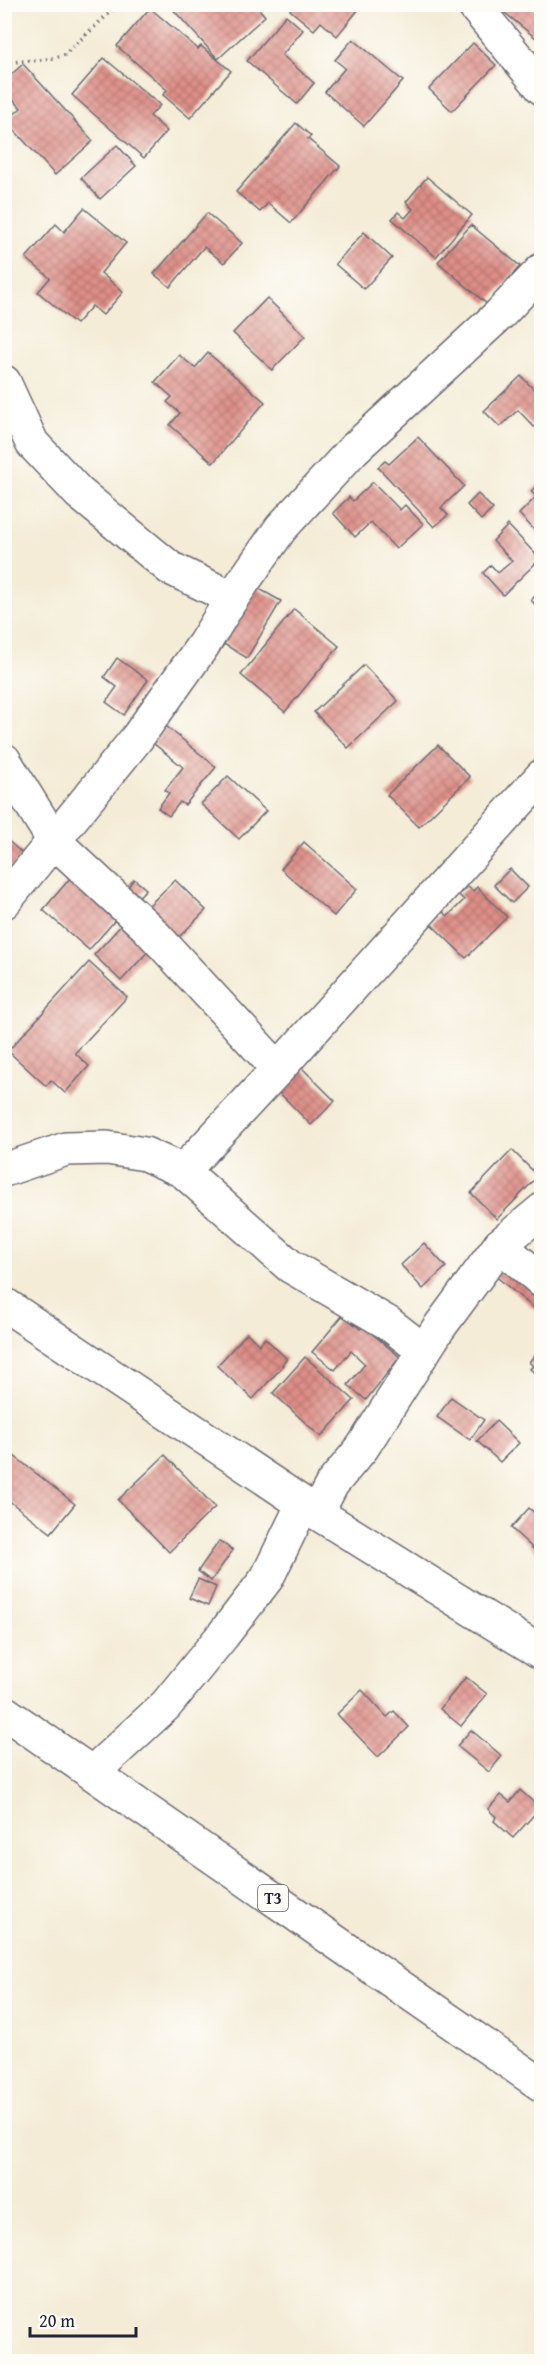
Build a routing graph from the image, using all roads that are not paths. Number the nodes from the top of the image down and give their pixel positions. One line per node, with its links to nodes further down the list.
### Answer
1 (473, 4): 2 (main road)
2 (542, 88)
3 (542, 270): 5 (main road)
4 (4, 382): 5 (main road)
5 (232, 598): 8 (main road)
6 (4, 760): 8 (main road)
7 (542, 776): 10 (main road)
8 (54, 841): 9 (main road); 10 (main road)
9 (4, 902)
10 (278, 1069): 12 (main road)
11 (4, 1170): 12 (main road)
12 (183, 1171): 17 (main road)
13 (542, 1210): 14 (main road)
14 (500, 1245): 15 (main road); 17 (main road)
15 (542, 1281)
16 (4, 1304): 18 (main road)
17 (424, 1352): 18 (main road)
18 (310, 1508): 19 (main road); 21 (main road)
19 (542, 1653)
20 (4, 1712): 21 (main road, T3)
21 (93, 1772): 22 (main road, T3)
22 (542, 2085)

